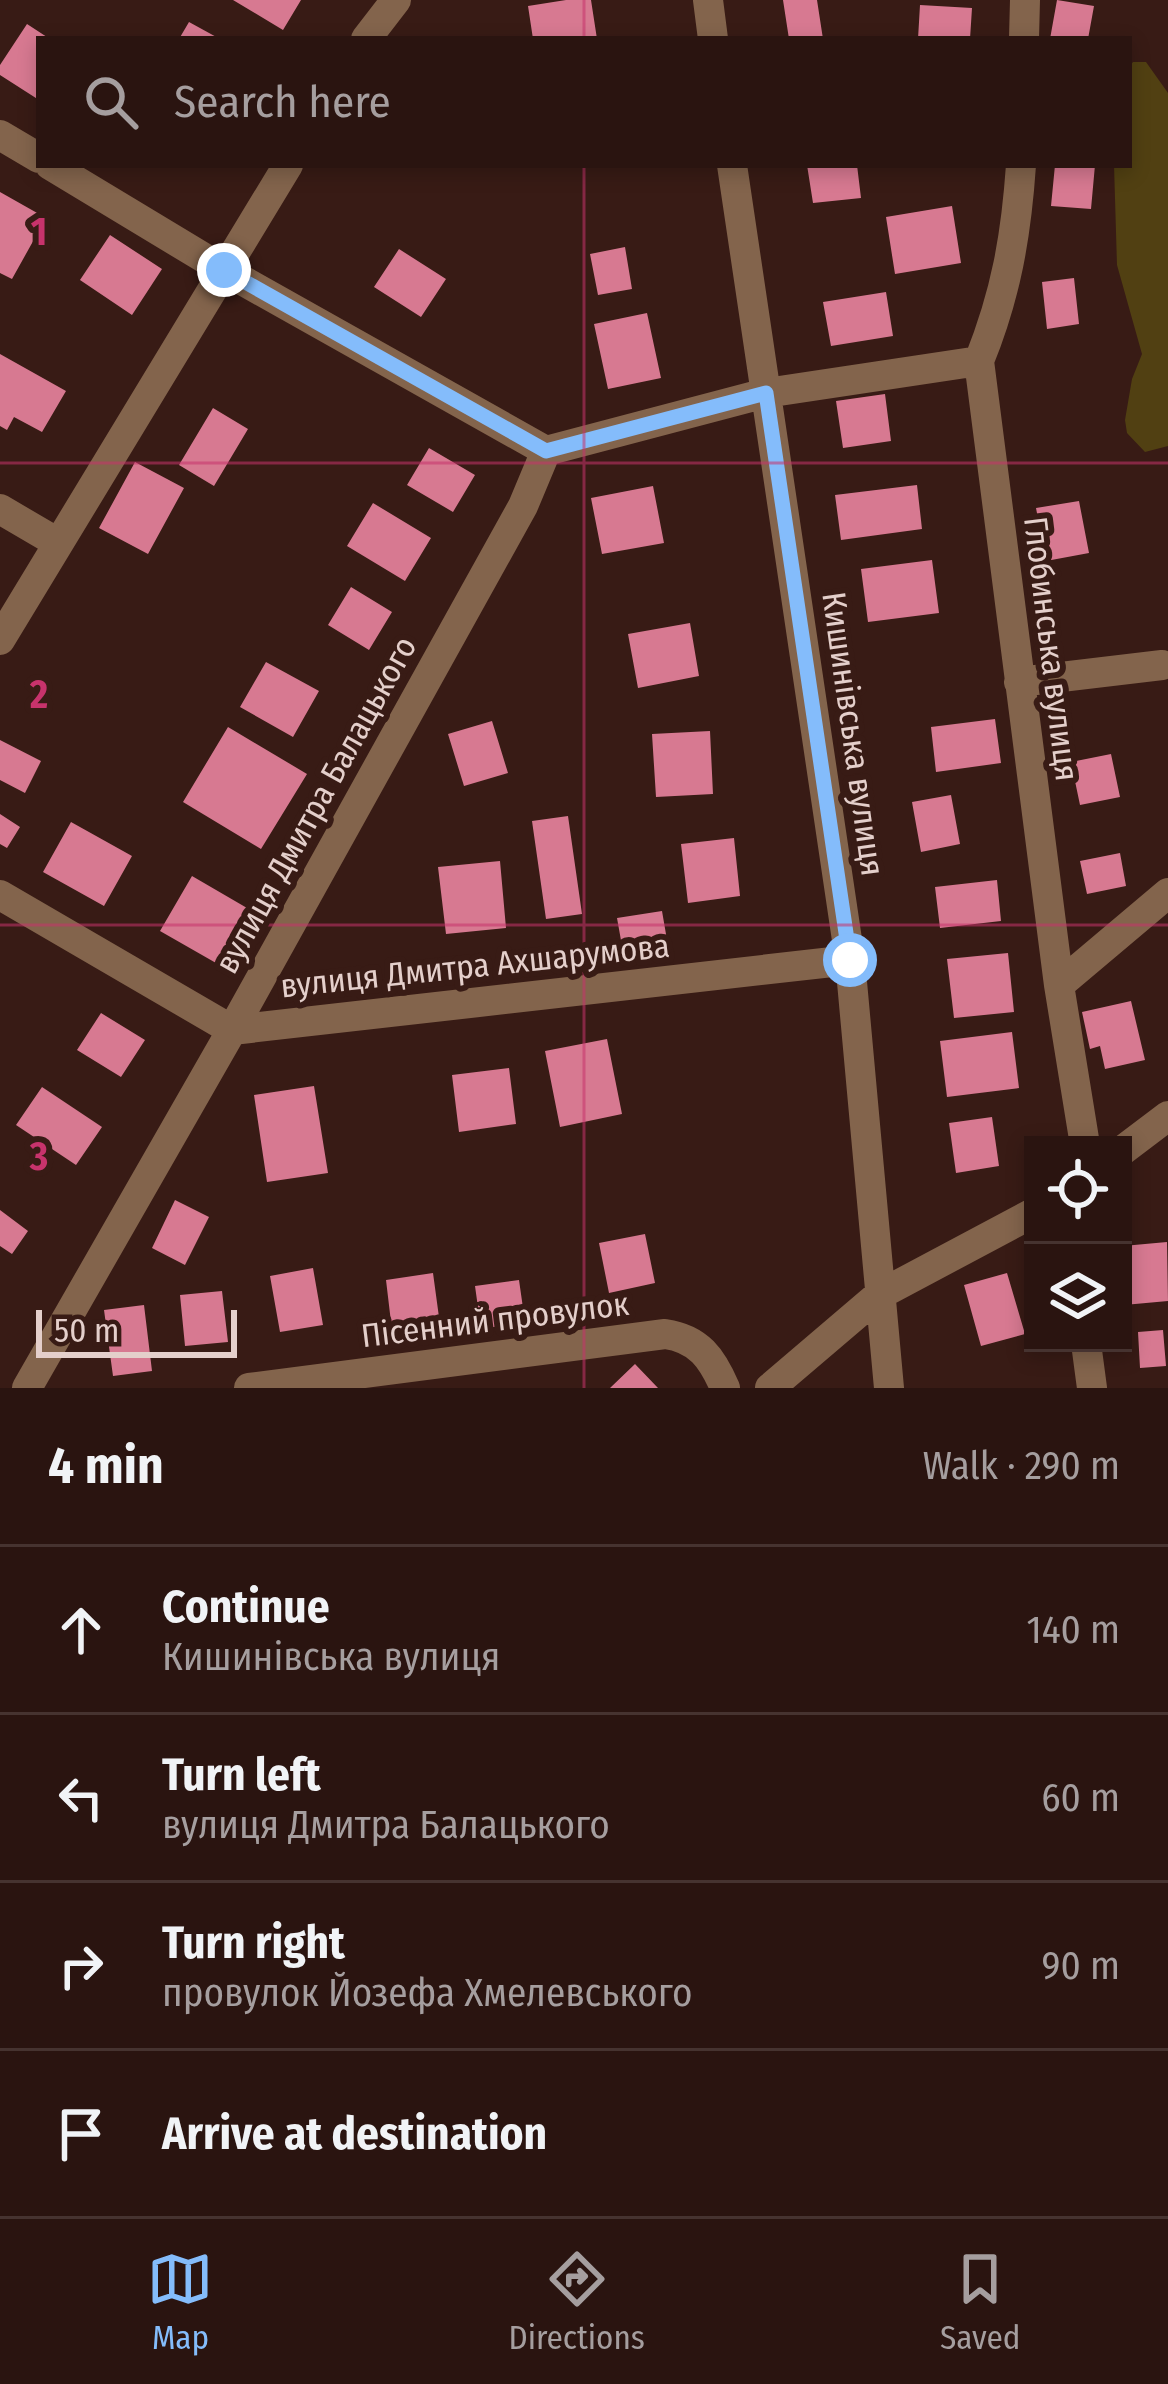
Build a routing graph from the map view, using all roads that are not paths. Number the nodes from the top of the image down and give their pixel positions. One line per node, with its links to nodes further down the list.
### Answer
1 (397, 0): 4 (street)
2 (708, 0): 5 (street)
3 (1025, 0): 6 (street)
4 (368, 36)
5 (713, 36)
6 (1024, 36)
7 (0, 135): 8 (street)
8 (36, 156)
9 (55, 168): 13 (street)
10 (286, 168): 13 (street)
11 (732, 168): 15 (street, Кишинівська вулиця)
12 (1021, 168): 14 (street, Глобинська вулиця)
13 (224, 270): 16 (street); 18 (street)
14 (980, 361): 15 (street); 21 (street, Глобинська вулиця)
15 (766, 393): 16 (street); 24 (street, Кишинівська вулиця)
16 (546, 451): 26 (street, вулиця Дмитра Балацького)
17 (0, 509): 18 (street)
18 (58, 543): 19 (street)
19 (0, 640)
20 (1162, 665): 21 (street)
21 (1019, 682): 25 (street, Глобинська вулиця)
22 (1168, 893): 25 (street)
23 (0, 895): 26 (street)
24 (850, 960): 26 (street, вулиця Дмитра Ахшарумова); 31 (street, Кишинівська вулиця)
25 (1059, 985): 28 (street, Глобинська вулиця)
26 (232, 1030): 33 (street, вулиця Дмитра Балацького)
27 (1168, 1116): 29 (street)
28 (1083, 1136)
29 (1132, 1143)
30 (1024, 1218): 31 (street)
31 (879, 1294): 36 (street); 37 (street, Кишинівська вулиця)
32 (1087, 1352): 38 (street)
33 (27, 1388)
34 (249, 1388): 35 (street, Пісенний провулок)
35 (725, 1388)
36 (770, 1388)
37 (889, 1388)
38 (1092, 1388)

